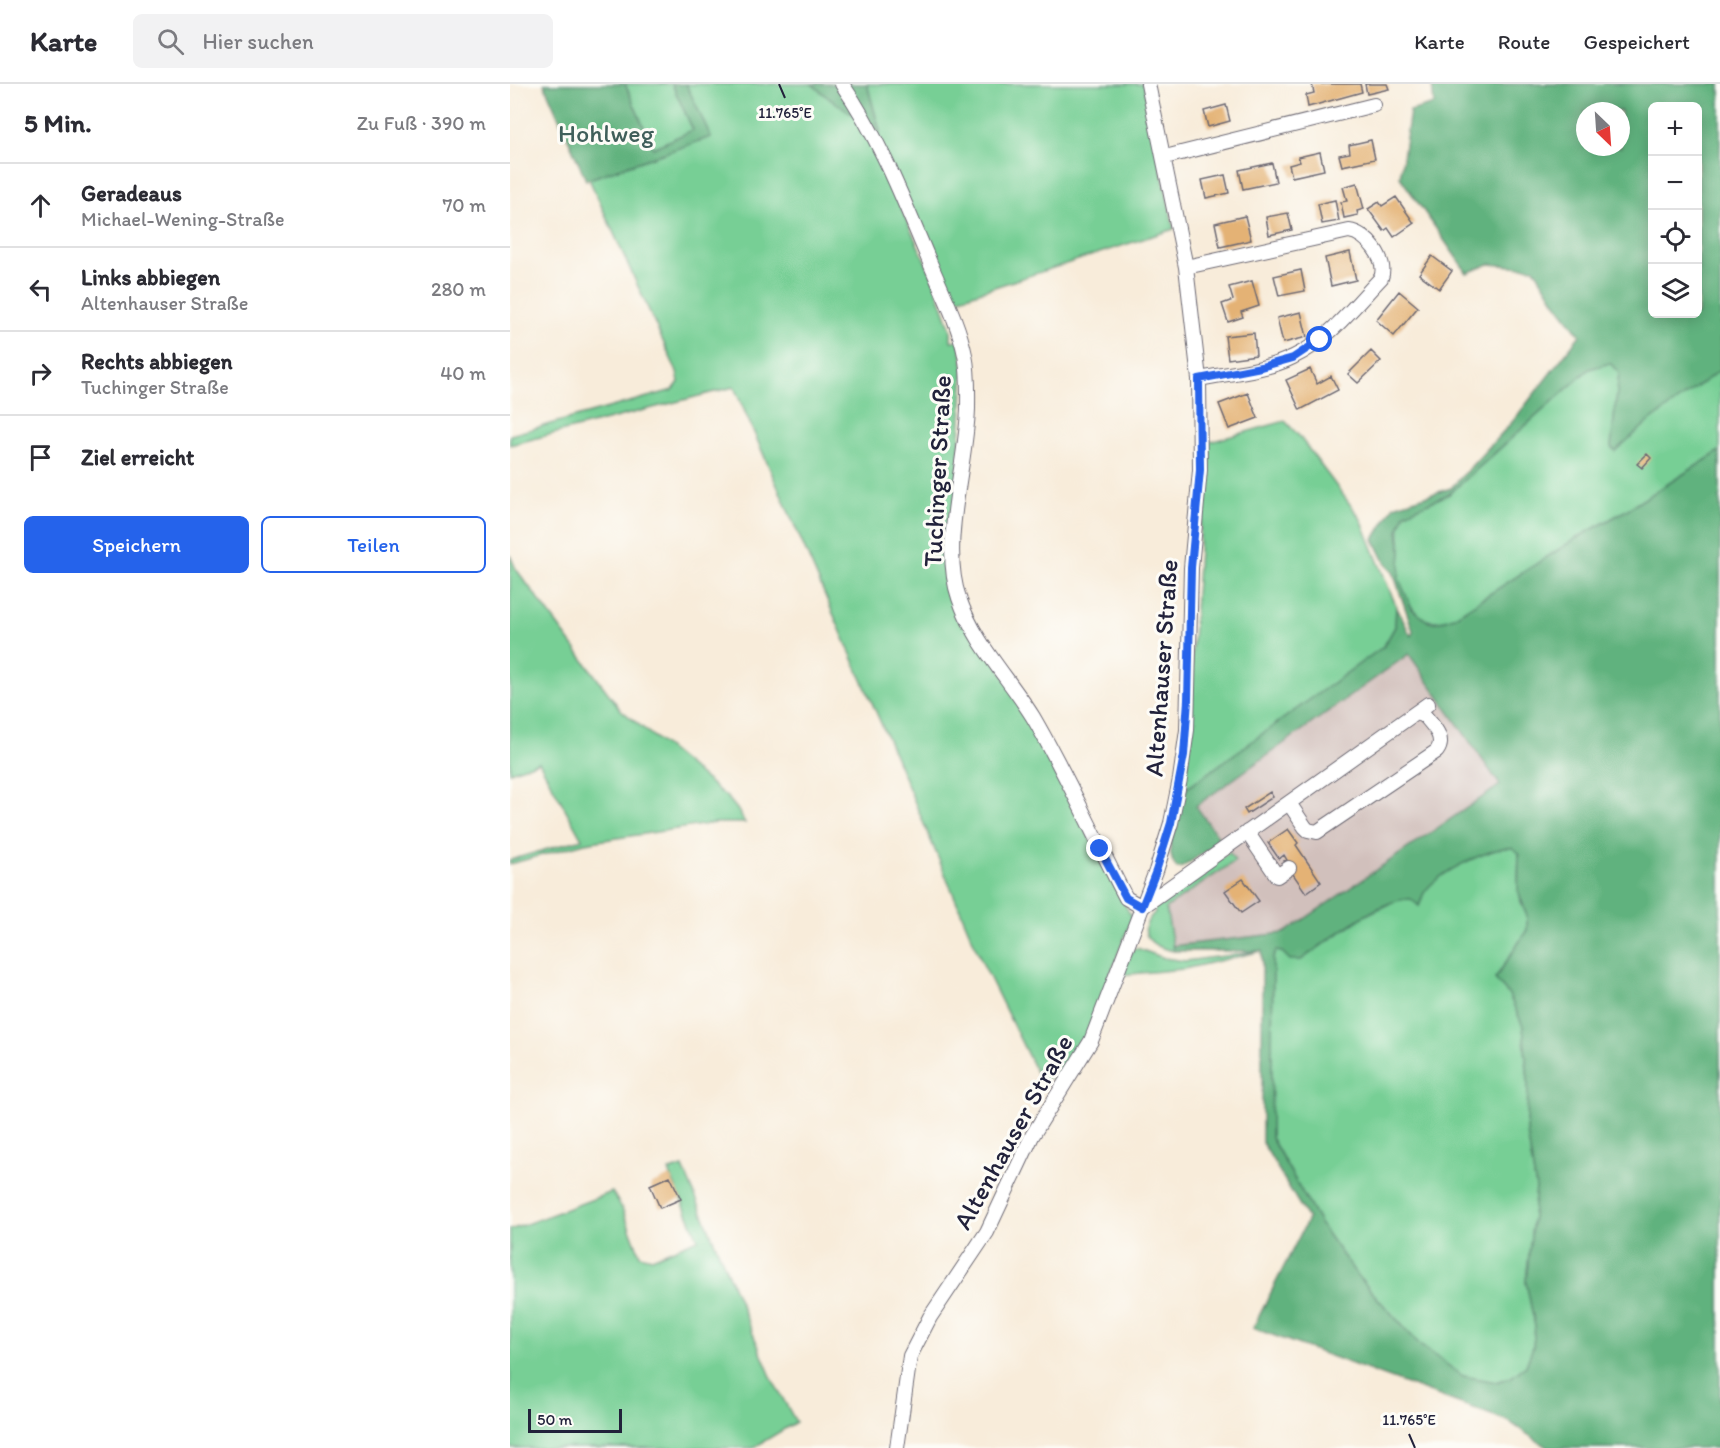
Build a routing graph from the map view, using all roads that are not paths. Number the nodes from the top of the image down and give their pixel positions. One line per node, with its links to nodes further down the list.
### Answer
1 (842, 84): 12 (street, Tuchinger Straße)
2 (1149, 84): 4 (street, Altenhauser Straße)
3 (1374, 105): 4 (street)
4 (1165, 157): 5 (street, Altenhauser Straße)
5 (1186, 267): 6 (street, Altenhauser Straße); 6 (street)
6 (1199, 379): 12 (street, Altenhauser Straße)
7 (1428, 704): 8 (street)
8 (1416, 713): 9 (street); 9 (street)
9 (1288, 803): 10 (street)
10 (1247, 832): 11 (street); 12 (street)
11 (1289, 868)
12 (1142, 907): 13 (street, Altenhauser Straße)
13 (897, 1448)

